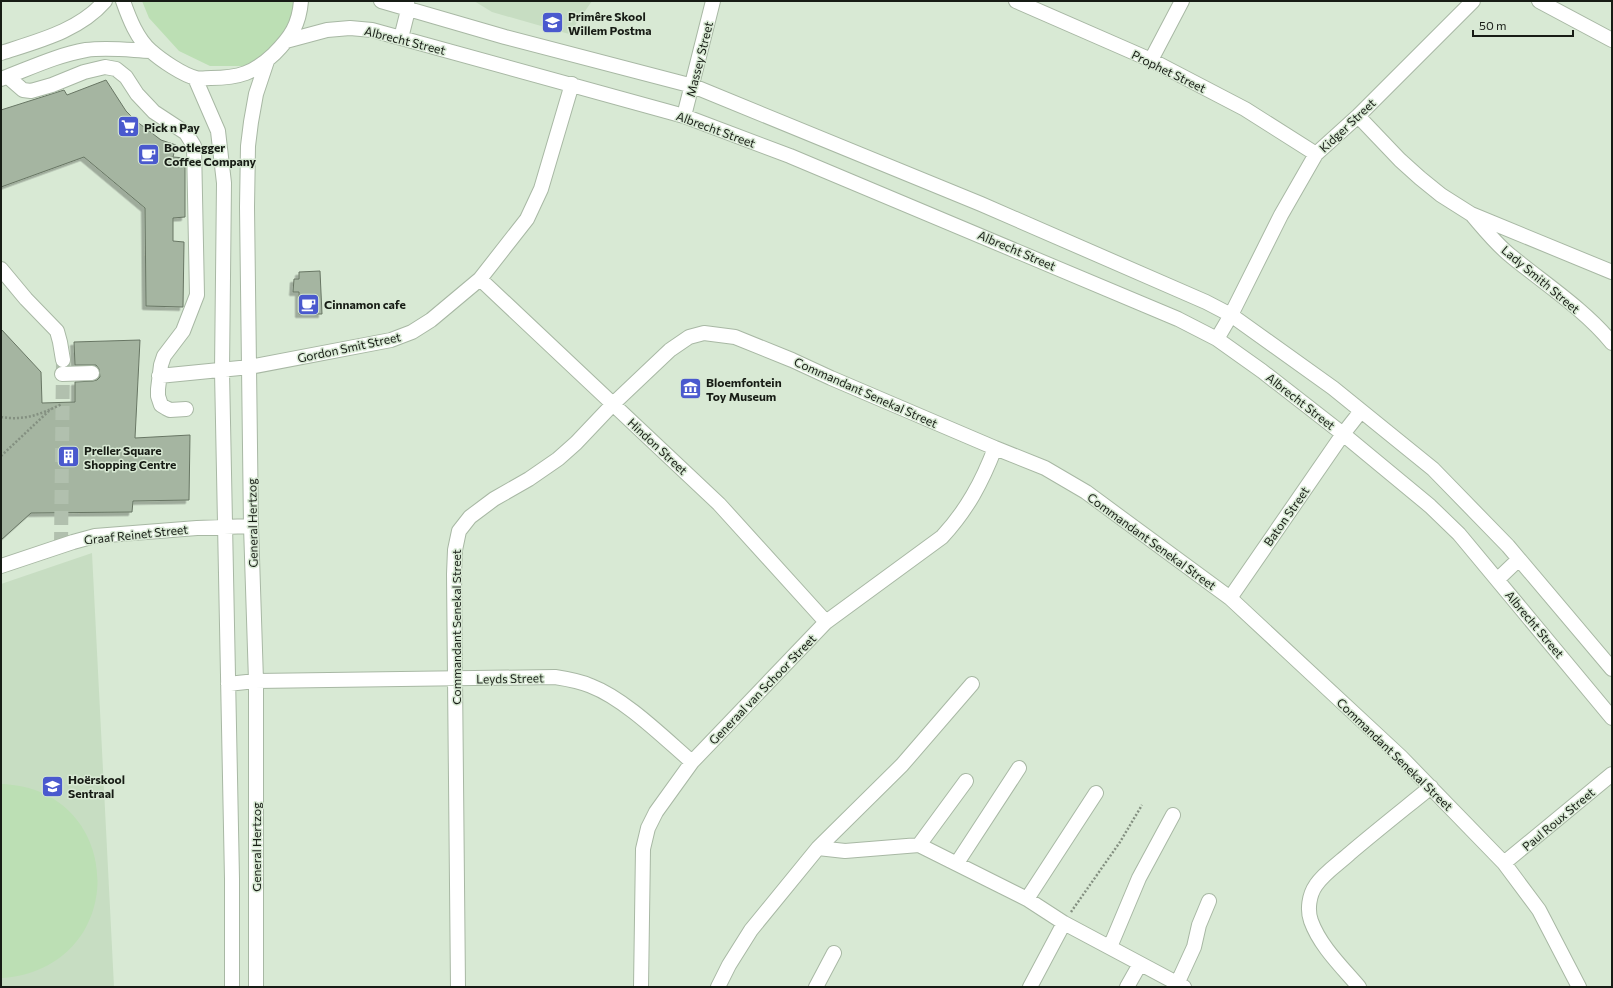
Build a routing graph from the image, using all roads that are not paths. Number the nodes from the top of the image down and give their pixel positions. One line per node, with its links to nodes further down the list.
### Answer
1 (105, 1): 15 (street)
2 (123, 1): 14 (street)
3 (301, 1): 13 (street)
4 (381, 1): 10 (street)
5 (713, 1): 21 (street, Massey Street)
6 (1016, 1): 16 (street, Prophet Street)
7 (1182, 1): 16 (street)
8 (1473, 1): 23 (street, Kidger Street)
9 (1539, 1): 12 (street)
10 (408, 5): 11 (street); 21 (street)
11 (401, 38): 13 (street, Albrecht Street); 20 (street, Albrecht Street)
12 (1612, 40)
13 (286, 41): 17 (street)
14 (151, 51): 18 (street); 19 (street)
15 (1, 53)
16 (1151, 60): 24 (street, Prophet Street)
17 (267, 61): 19 (street); 32 (street, General Hertzog)
18 (4, 78): 35 (street)
19 (195, 78): 33 (street, General Hertzog)
20 (572, 84): 22 (street, Albrecht Street); 28 (street, Gordon Smit Street)
21 (693, 86): 22 (street, Massey Street); 29 (street)
22 (684, 116): 30 (street, Albrecht Street)
23 (1358, 116): 24 (street, Kidger Street); 25 (street, Lady Smith Street)
24 (1316, 154): 29 (street, Kidger Street)
25 (1472, 214): 27 (street, Lady Smith Street); 31 (street, Lady Smith Street)
26 (1, 269): 34 (street)
27 (1612, 272)
28 (480, 279): 32 (street, Gordon Smit Street); 36 (street, Hindon Street)
29 (1231, 315): 30 (street, Kidger Street); 38 (street)
30 (1217, 339): 39 (street, Albrecht Street)
31 (1612, 343)
32 (250, 367): 33 (street, Gordon Smit Street); 42 (street, General Hertzog)
33 (222, 371): 35 (street, Gordon Smit Street); 41 (street, General Hertzog)
34 (92, 373)
35 (159, 376): 37 (street)
36 (613, 404): 40 (street, Commandant Senekal Street); 47 (street, Hindon Street); 49 (street, Commandant Senekal Street)
37 (186, 409)
38 (1361, 411): 39 (street, Baton Street); 43 (street)
39 (1343, 434): 45 (street, Albrecht Street); 46 (street, Baton Street)
40 (995, 448): 46 (street, Commandant Senekal Street); 47 (street, Generaal van Schoor Street)
41 (225, 526): 42 (street, Graaf Reinet Street); 44 (street, Graaf Reinet Street); 51 (street, General Hertzog)
42 (251, 526): 50 (street, General Hertzog)
43 (1519, 559): 45 (street); 48 (street)
44 (1, 566)
45 (1498, 579): 53 (street, Albrecht Street)
46 (1230, 598): 58 (street, Commandant Senekal Street)
47 (826, 622): 54 (street, Generaal van Schoor Street)
48 (1612, 669)
49 (455, 679): 50 (street, Leyds Street); 54 (street, Leyds Street); 74 (street, Commandant Senekal Street)
50 (256, 681): 51 (street, Leyds Street); 73 (street, General Hertzog)
51 (228, 684): 72 (street, General Hertzog)
52 (972, 684): 62 (street)
53 (1612, 718)
54 (692, 762): 75 (street, Generaal van Schoor Street)
55 (1019, 768): 63 (street)
56 (1612, 774): 64 (street, Paul Roux Street)
57 (966, 781): 61 (street)
58 (1431, 787): 64 (street, Commandant Senekal Street); 80 (street)
59 (1096, 793): 65 (street)
60 (1173, 815): 68 (street)
61 (919, 844): 62 (street); 63 (street)
62 (818, 848): 76 (street)
63 (957, 863): 65 (street)
64 (1504, 863): 81 (street, Commandant Senekal Street)
65 (1027, 899): 67 (street)
66 (1209, 901): 71 (street)
67 (1064, 923): 68 (street); 78 (street)
68 (1110, 947): 70 (street)
69 (834, 953): 77 (street)
70 (1140, 964): 71 (street); 79 (street)
71 (1181, 985)
72 (232, 987)
73 (256, 987)
74 (458, 987)
75 (641, 987)
76 (718, 987)
77 (816, 987)
78 (1030, 987)
79 (1127, 987)
80 (1359, 987)
81 (1579, 987)

